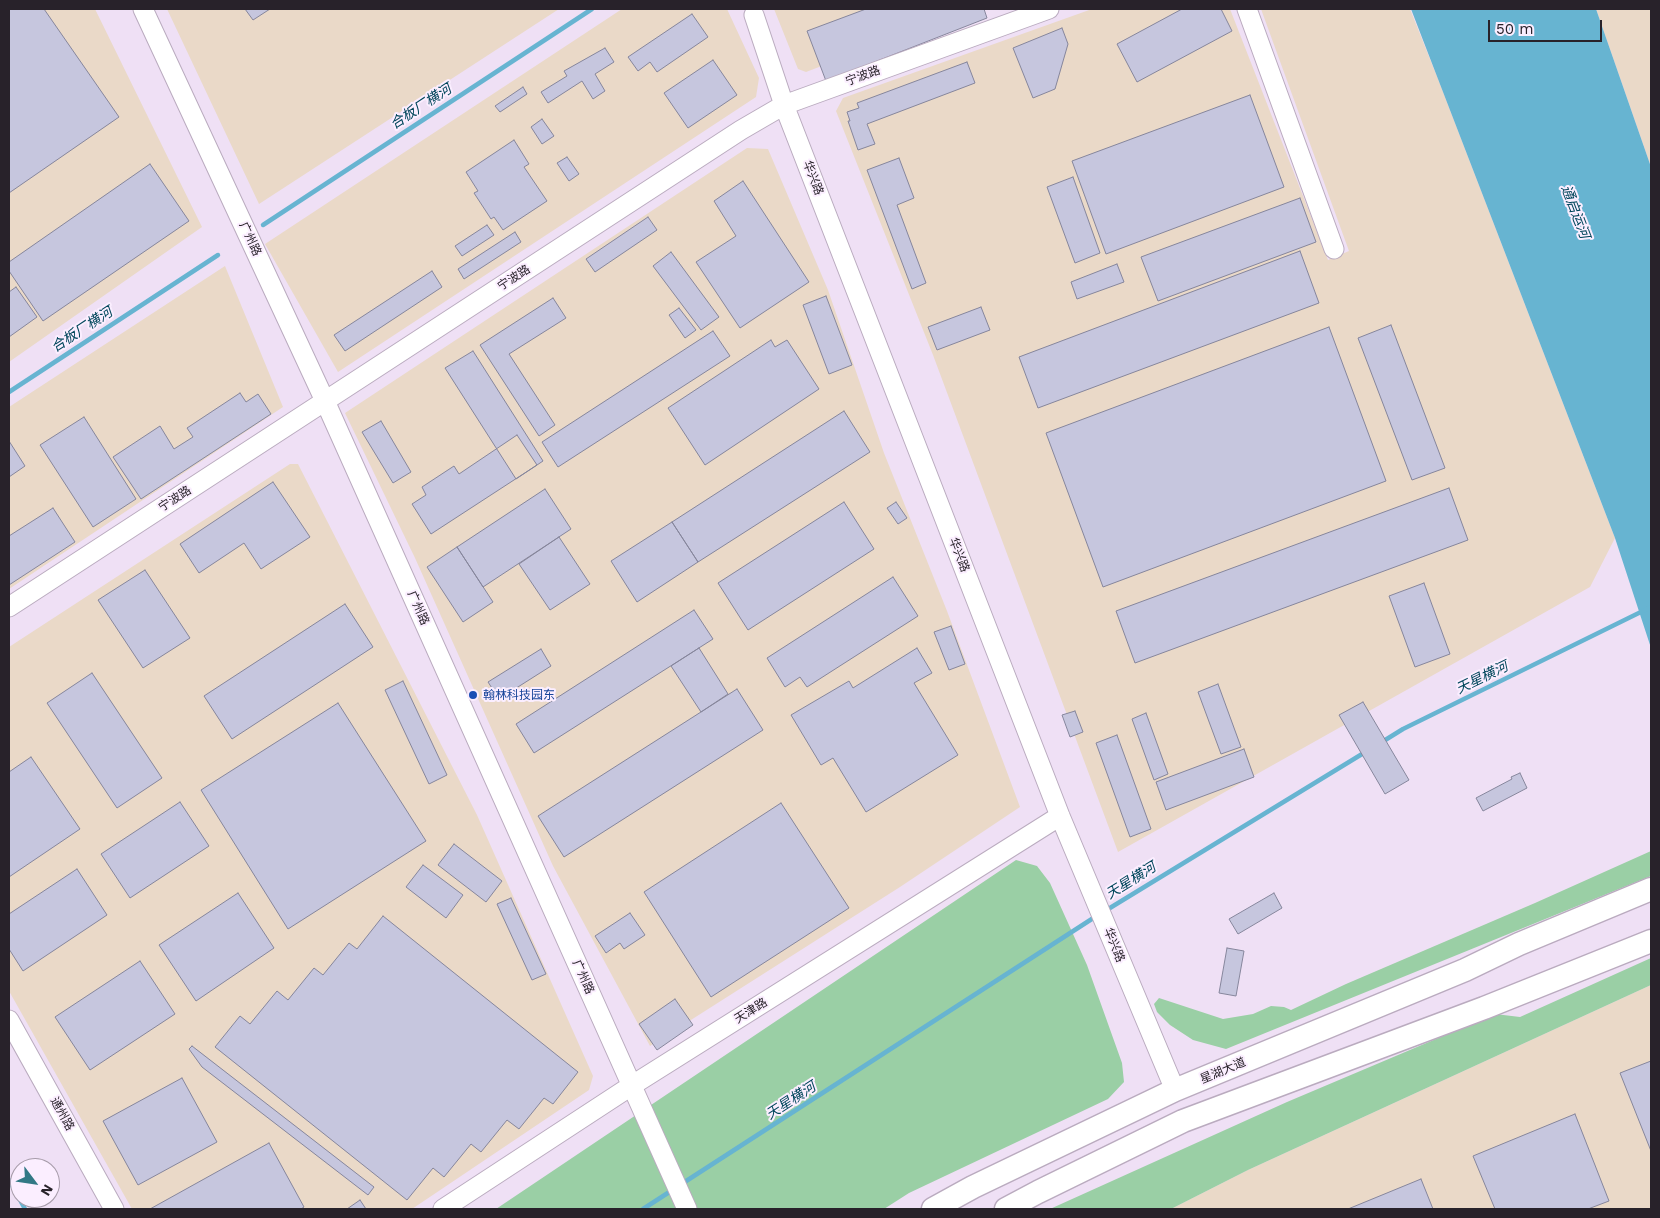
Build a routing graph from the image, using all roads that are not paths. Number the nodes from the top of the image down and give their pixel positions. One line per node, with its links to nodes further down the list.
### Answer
1 (143, 9): 7 (street, 广州路)
2 (1049, 9): 5 (street, 宁波路)
3 (1246, 9): 6 (street)
4 (754, 15): 5 (street, 华兴路)
5 (784, 105): 7 (street, 宁波路); 9 (street, 华兴路)
6 (1334, 249)
7 (325, 401): 8 (street, 宁波路); 13 (street, 广州路)
8 (9, 607)
9 (1060, 816): 13 (street, 天津路); 14 (street, 华兴路)
10 (1651, 889): 14 (main road, 星湖大道)
11 (1651, 941): 19 (main road)
12 (11, 1027): 15 (street, 通州路)
13 (631, 1086): 16 (street, 天津路); 17 (street, 广州路)
14 (1176, 1090): 18 (main road, 星湖大道)
15 (114, 1209)
16 (443, 1209)
17 (687, 1209)
18 (933, 1209)
19 (1006, 1209)

